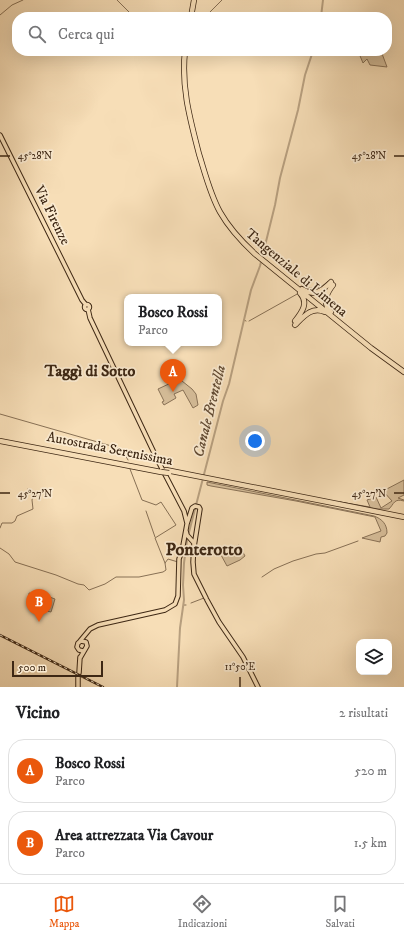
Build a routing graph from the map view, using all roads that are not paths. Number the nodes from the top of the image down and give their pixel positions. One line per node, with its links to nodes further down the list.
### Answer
1 (195, 0): 2 (highway)
2 (193, 12)
3 (186, 56): 5 (highway, Tangenziale di Limena)
4 (0, 135): 9 (main road, Via Firenze)
5 (287, 279): 6 (highway, Tangenziale di Limena); 6 (highway); 6 (highway)
6 (340, 322): 7 (highway, Tangenziale di Limena)
7 (404, 371)
8 (0, 439): 9 (highway, Autostrada Serenissima)
9 (163, 471): 10 (main road); 12 (highway, Autostrada Serenissima)
10 (185, 515): 11 (main road); 13 (main road)
11 (190, 515): 13 (main road); 15 (main road)
12 (404, 518)
13 (187, 524): 14 (main road)
14 (186, 530): 16 (main road); 17 (main road)
15 (196, 532): 16 (main road); 18 (main road)
16 (189, 537): 17 (main road); 18 (main road)
17 (184, 540): 19 (main road)
18 (194, 547): 24 (main road)
19 (86, 634): 20 (main road); 21 (main road)
20 (80, 641): 21 (main road); 22 (main road)
21 (86, 642): 22 (main road)
22 (81, 651): 23 (main road)
23 (78, 687)
24 (258, 687)

